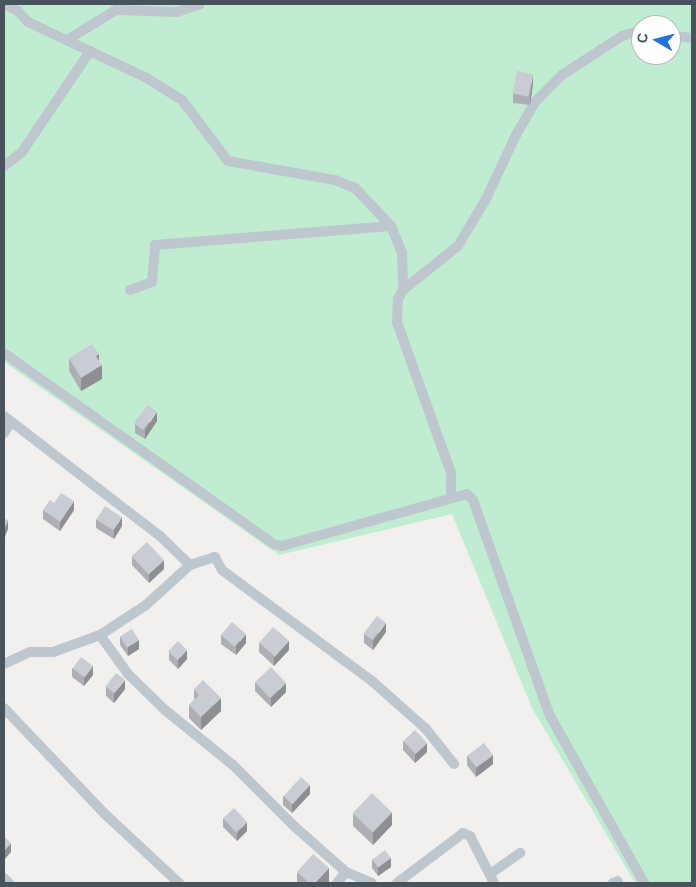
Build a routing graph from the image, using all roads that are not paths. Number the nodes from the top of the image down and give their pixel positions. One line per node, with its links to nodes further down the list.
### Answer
1 (4, 4): 4 (lane)
2 (200, 4): 4 (lane)
3 (631, 33): 9 (lane)
4 (67, 40): 5 (lane)
5 (90, 51): 6 (lane); 7 (lane)
6 (4, 166)
7 (391, 226): 8 (lane); 9 (lane)
8 (130, 290)
9 (403, 290): 13 (lane)
10 (4, 353): 13 (lane)
11 (7, 419): 12 (lane); 14 (lane)
12 (4, 433)
13 (452, 498): 28 (lane)
14 (190, 565): 15 (lane); 18 (lane)
15 (100, 635): 16 (lane); 20 (lane)
16 (4, 664)
17 (4, 708): 24 (lane)
18 (454, 764)
19 (520, 853): 22 (lane)
20 (346, 872): 25 (lane); 26 (lane)
21 (4, 878): 23 (lane)
22 (492, 878): 27 (lane)
23 (9, 883)
24 (179, 883)
25 (337, 883)
26 (372, 883)
27 (397, 883)
28 (644, 883)

